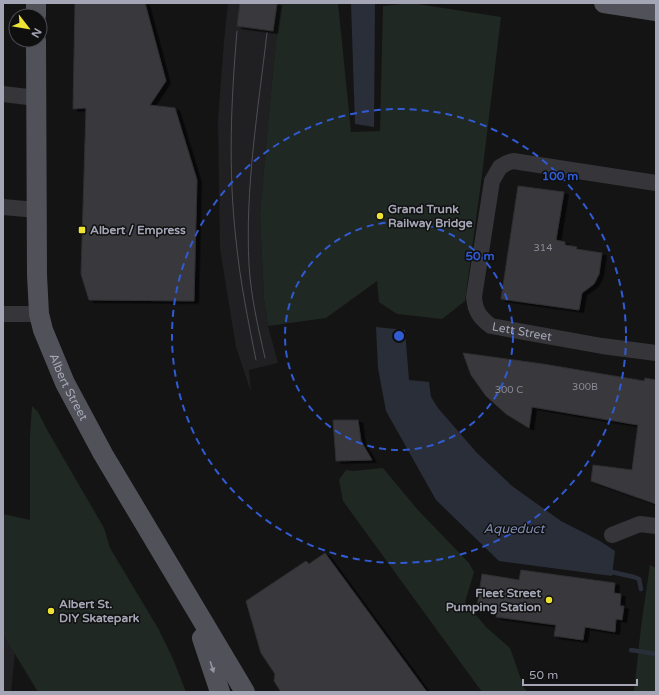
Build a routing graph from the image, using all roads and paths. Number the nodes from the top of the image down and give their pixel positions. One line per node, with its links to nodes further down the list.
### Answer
1 (604, 3): 2 (main road)
2 (656, 11)
3 (36, 48): 5 (main road, Albert Street)
4 (3, 94): 5 (street)
5 (36, 98): 8 (main road, Albert Street)
6 (656, 183): 11 (street, Lett Street)
7 (3, 207): 8 (street)
8 (36, 210): 10 (main road, Albert Street)
9 (3, 314): 10 (street)
10 (39, 314): 14 (main road, Albert Street)
11 (656, 353)
12 (656, 526): 13 (street)
13 (612, 535)
14 (191, 604): 15 (main road, one-way to 15); 16 (main road, Albert Street)
15 (220, 692)
16 (245, 692)

